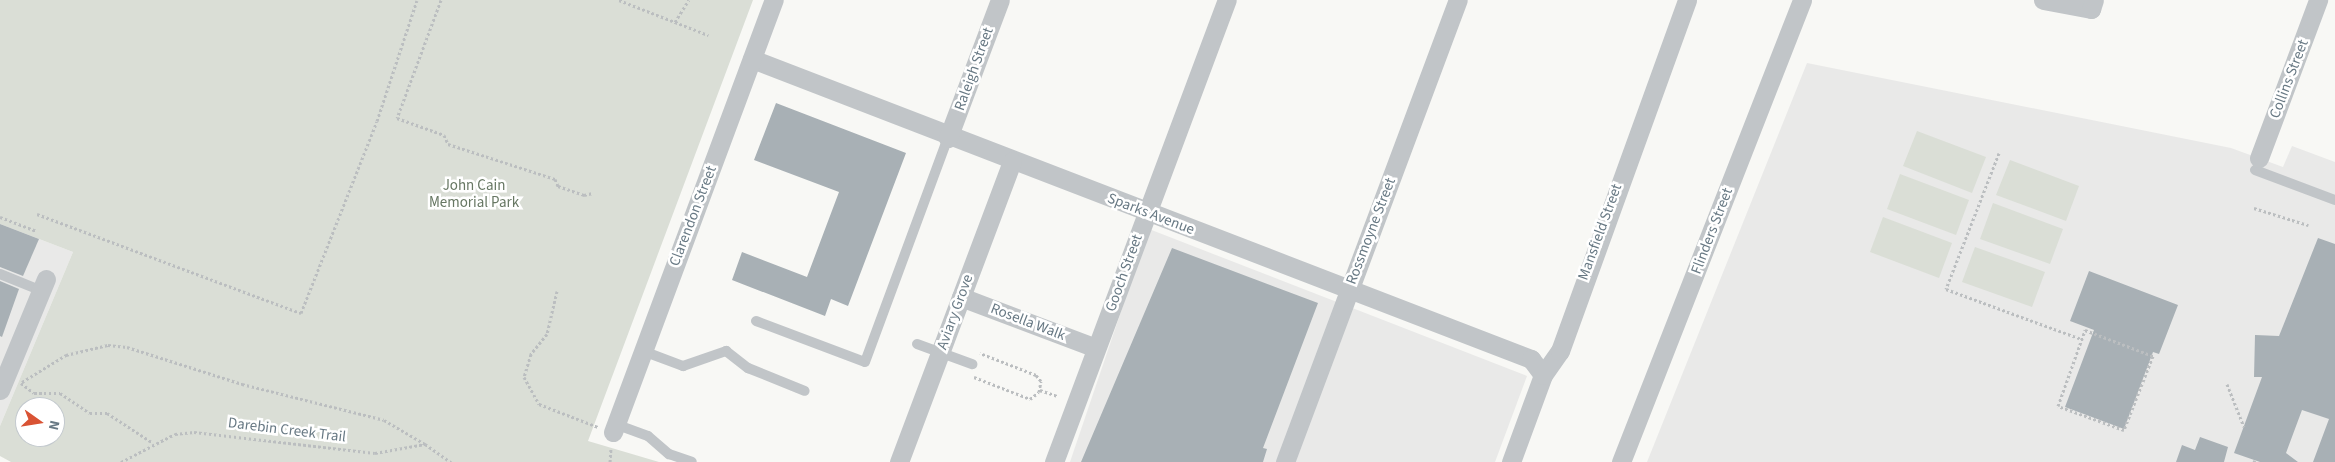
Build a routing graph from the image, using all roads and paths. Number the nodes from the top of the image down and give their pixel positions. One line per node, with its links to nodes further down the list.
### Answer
1 (418, 0): 25 (path)
2 (441, 0): 21 (path)
3 (619, 0): 14 (path)
4 (689, 0): 14 (path)
5 (774, 0): 16 (street, Clarendon Street)
6 (1000, 0): 17 (street, Raleigh Street)
7 (1227, 0): 24 (street, Gooch Street)
8 (1458, 0): 31 (street, Rossmoyne Street)
9 (1687, 0): 43 (street, Mansfield Street)
10 (1802, 0): 60 (street, Flinders Street)
11 (2042, 0): 12 (street)
12 (2094, 0)
13 (2318, 0): 20 (street, Collins Street)
14 (675, 22): 15 (path)
15 (708, 35)
16 (752, 59): 17 (street, Sparks Avenue); 38 (street, Clarendon Street)
17 (948, 138): 19 (street, Sparks Avenue); 34 (lane)
18 (1999, 153): 35 (path)
19 (1012, 162): 24 (street, Sparks Avenue); 33 (street, Aviary Grove)
20 (2257, 164): 22 (lane)
21 (593, 194)
22 (2335, 200)
23 (2254, 208): 27 (path)
24 (1146, 212): 31 (street, Sparks Avenue); 37 (street, Gooch Street)
25 (37, 214)
26 (0, 217): 28 (path)
27 (2308, 225)
28 (36, 231)
29 (0, 274): 30 (lane)
30 (44, 285): 45 (street)
31 (1350, 289): 43 (street, Sparks Avenue); 58 (street, Rossmoyne Street)
32 (557, 291): 50 (path)
33 (961, 297): 37 (street, Rosella Walk); 39 (street, Aviary Grove)
34 (756, 320)
35 (2081, 339): 35 (path)
36 (917, 344): 39 (lane)
37 (1096, 348): 57 (street, Gooch Street)
38 (643, 351): 47 (lane); 50 (street, Clarendon Street)
39 (940, 352): 41 (lane); 56 (street, Aviary Grove)
40 (977, 352): 46 (path)
41 (972, 364)
42 (968, 375): 46 (path)
43 (1543, 375): 59 (street, Mansfield Street)
44 (2227, 384): 49 (path)
45 (8, 385): 51 (path); 52 (path)
46 (1040, 390): 48 (path)
47 (805, 391)
48 (1057, 396)
49 (2244, 427)
50 (614, 428): 55 (lane)
51 (153, 444): 52 (path, Darebin Creek Trail); 53 (path, Darebin Creek Trail)
52 (425, 444): 54 (path)
53 (121, 462)
54 (451, 462)
55 (692, 462)
56 (899, 462)
57 (1054, 462)
58 (1285, 462)
59 (1511, 462)
60 (1621, 462)

